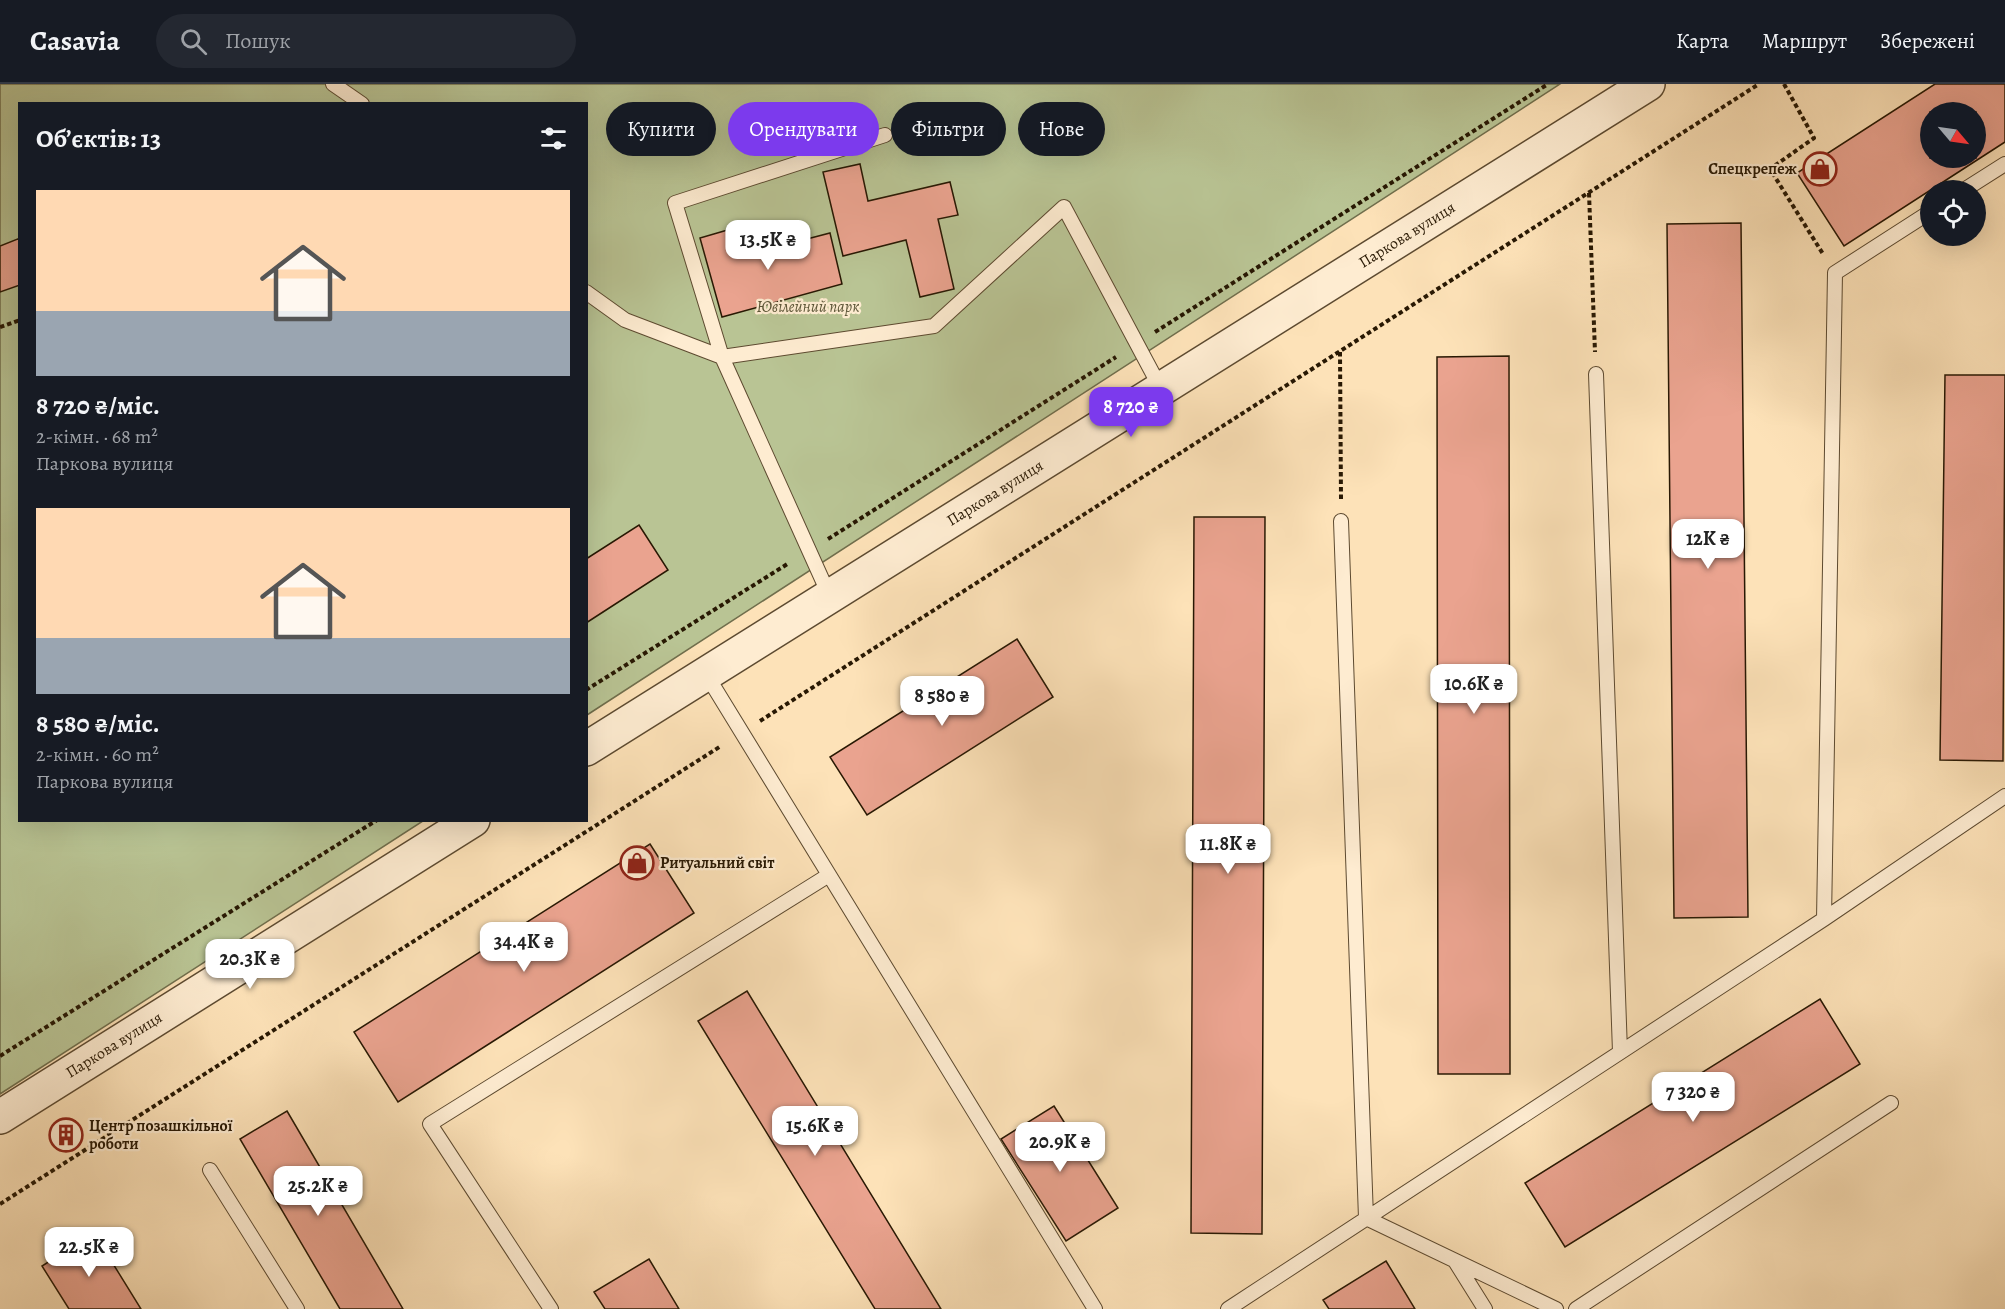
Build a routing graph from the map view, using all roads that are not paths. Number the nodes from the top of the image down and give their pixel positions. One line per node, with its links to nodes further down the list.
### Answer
1 (333, 84): 3 (lane)
2 (1648, 84): 11 (street, Паркова вулиця)
3 (359, 102)
4 (885, 135): 9 (lane)
5 (2005, 165): 6 (lane)
6 (1980, 180)
7 (1920, 218): 19 (lane)
8 (588, 293): 9 (lane)
9 (722, 357): 11 (lane); 13 (lane)
10 (1596, 374): 20 (lane)
11 (1161, 389): 13 (street, Паркова вулиця)
12 (1341, 521): 24 (lane)
13 (830, 597): 14 (street, Паркова вулиця)
14 (706, 674): 15 (street, Паркова вулиця); 18 (lane)
15 (588, 748)
16 (2005, 796): 19 (lane)
17 (470, 822): 22 (street, Паркова вулиця)
18 (829, 875): 27 (lane); 28 (lane)
19 (1824, 919): 20 (lane)
20 (1620, 1052): 24 (lane)
21 (1891, 1103): 32 (lane)
22 (0, 1117)
23 (210, 1170): 26 (lane)
24 (1366, 1218): 25 (lane); 29 (lane)
25 (1455, 1261): 30 (lane); 31 (lane)
26 (297, 1309)
27 (551, 1309)
28 (1095, 1309)
29 (1228, 1309)
30 (1485, 1309)
31 (1556, 1309)
32 (1576, 1309)

